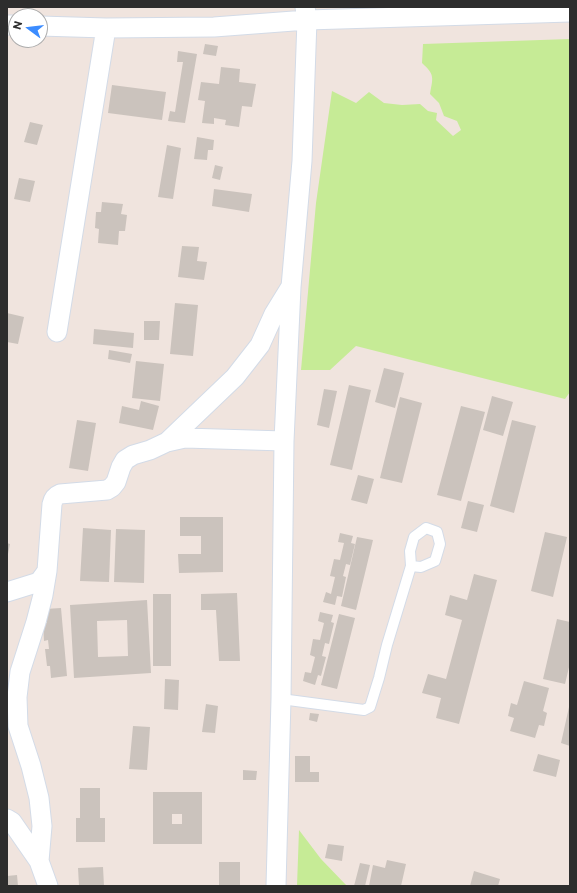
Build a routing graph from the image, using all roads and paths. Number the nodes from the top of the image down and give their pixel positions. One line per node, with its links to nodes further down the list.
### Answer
1 (570, 12): 2 (street)
2 (306, 14): 4 (street); 5 (street)
3 (48, 26): 4 (street)
4 (106, 28): 6 (street)
5 (291, 287): 7 (street); 8 (street)
6 (57, 332)
7 (284, 441): 8 (street); 12 (street)
8 (167, 442): 10 (street)
9 (411, 566): 12 (lane)
10 (47, 571): 11 (street); 14 (street)
11 (7, 592)
12 (281, 699): 18 (street)
13 (7, 705): 14 (street)
14 (18, 726): 16 (street)
15 (7, 819): 16 (street)
16 (40, 861): 17 (street)
17 (48, 886)
18 (276, 886)

